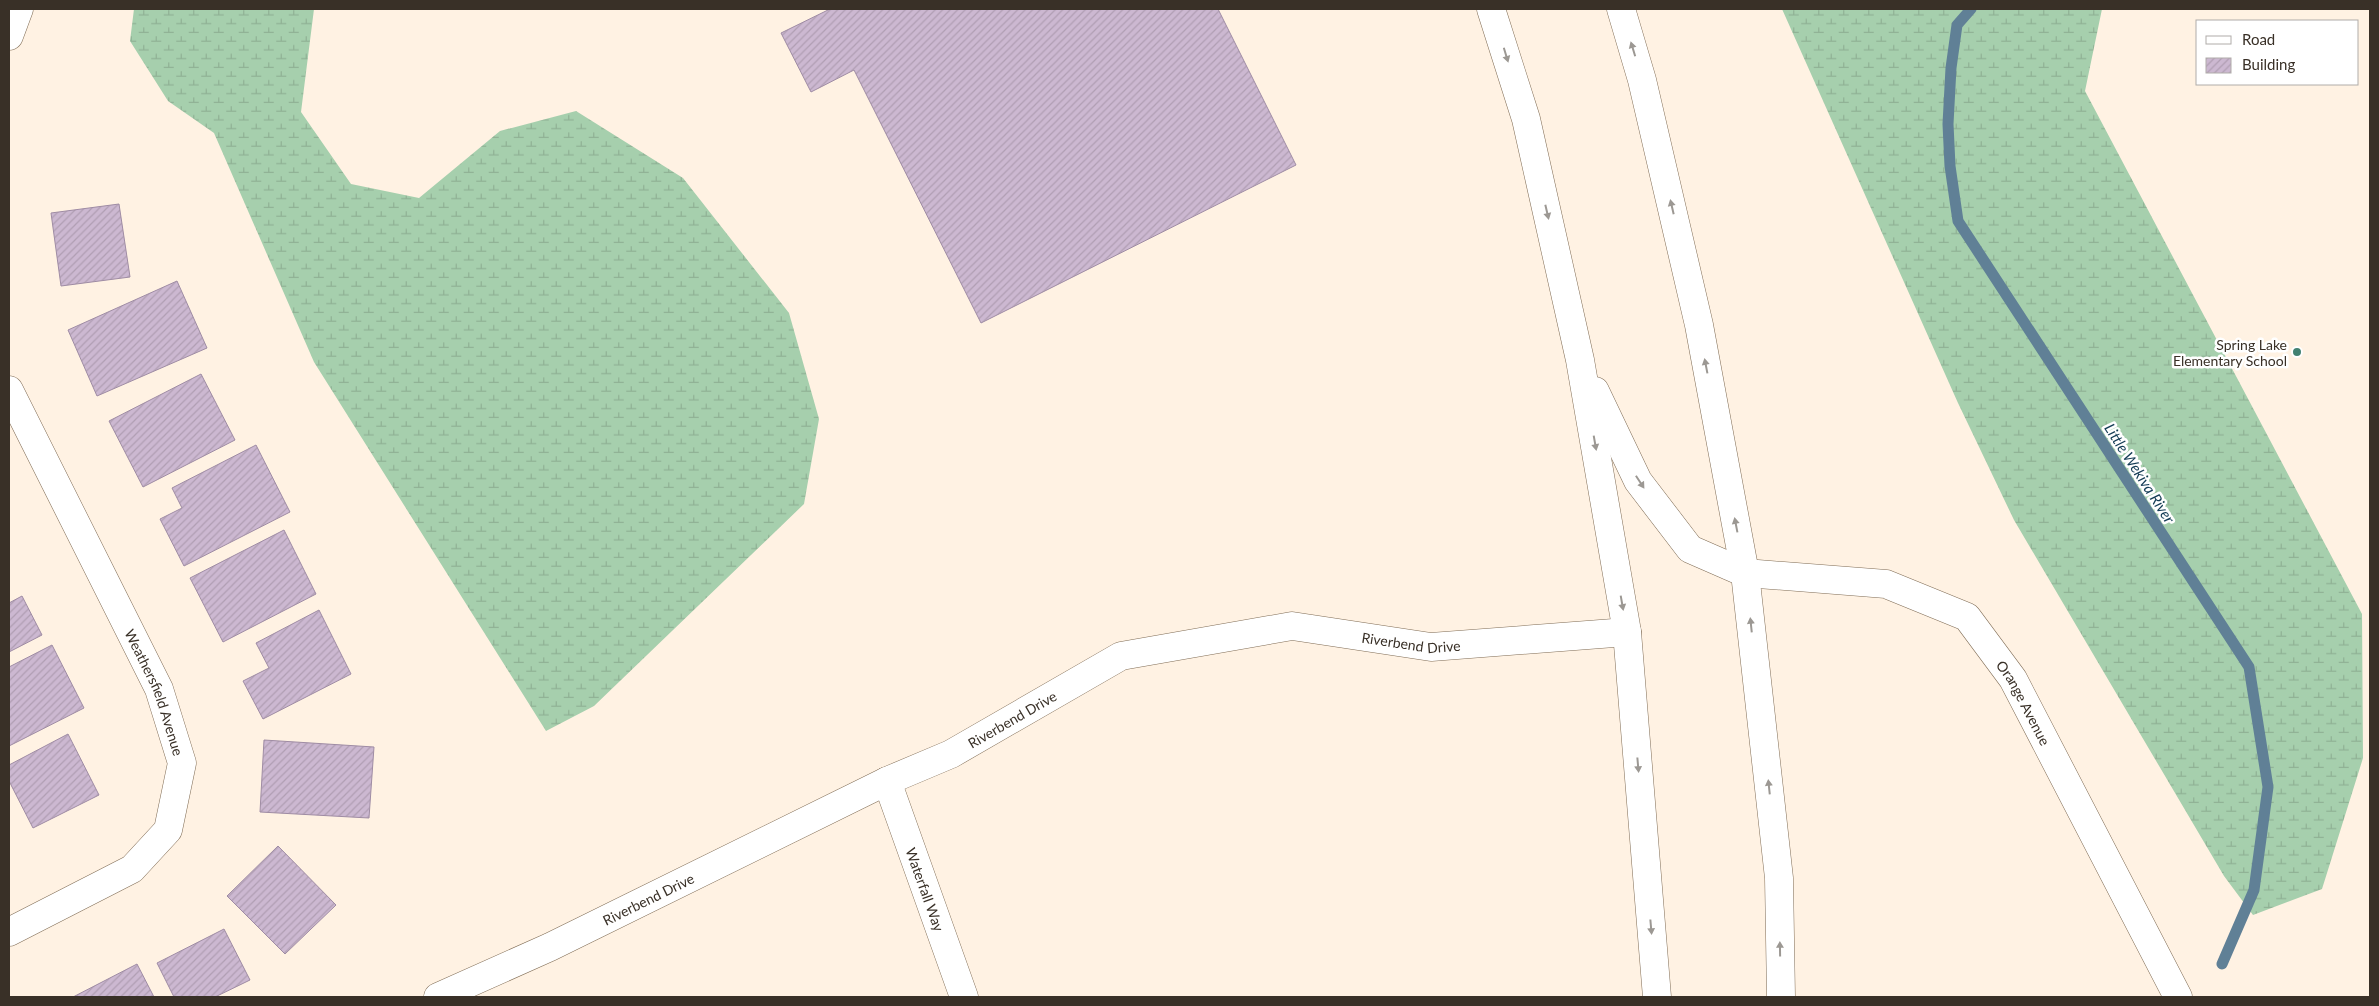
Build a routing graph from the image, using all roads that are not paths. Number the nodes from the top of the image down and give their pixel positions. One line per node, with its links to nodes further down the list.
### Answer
1 (19, 9): 4 (main road)
2 (1491, 9): 5 (main road, one-way to 5)
3 (1621, 9): 7 (main road, one-way to 3)
4 (9, 36)
5 (1580, 360): 7 (main road, Orange Avenue, one-way to 7); 8 (main road, one-way to 8)
6 (9, 390): 10 (main road, Weathersfield Avenue)
7 (1745, 573): 14 (main road, one-way to 7); 15 (main road, Orange Avenue)
8 (1627, 632): 9 (main road, Riverbend Drive); 13 (main road, one-way to 13)
9 (887, 781): 11 (main road, Riverbend Drive); 12 (main road, Waterfall Way)
10 (9, 932)
11 (438, 997)
12 (964, 997)
13 (1657, 997)
14 (1781, 997)
15 (2178, 997)

